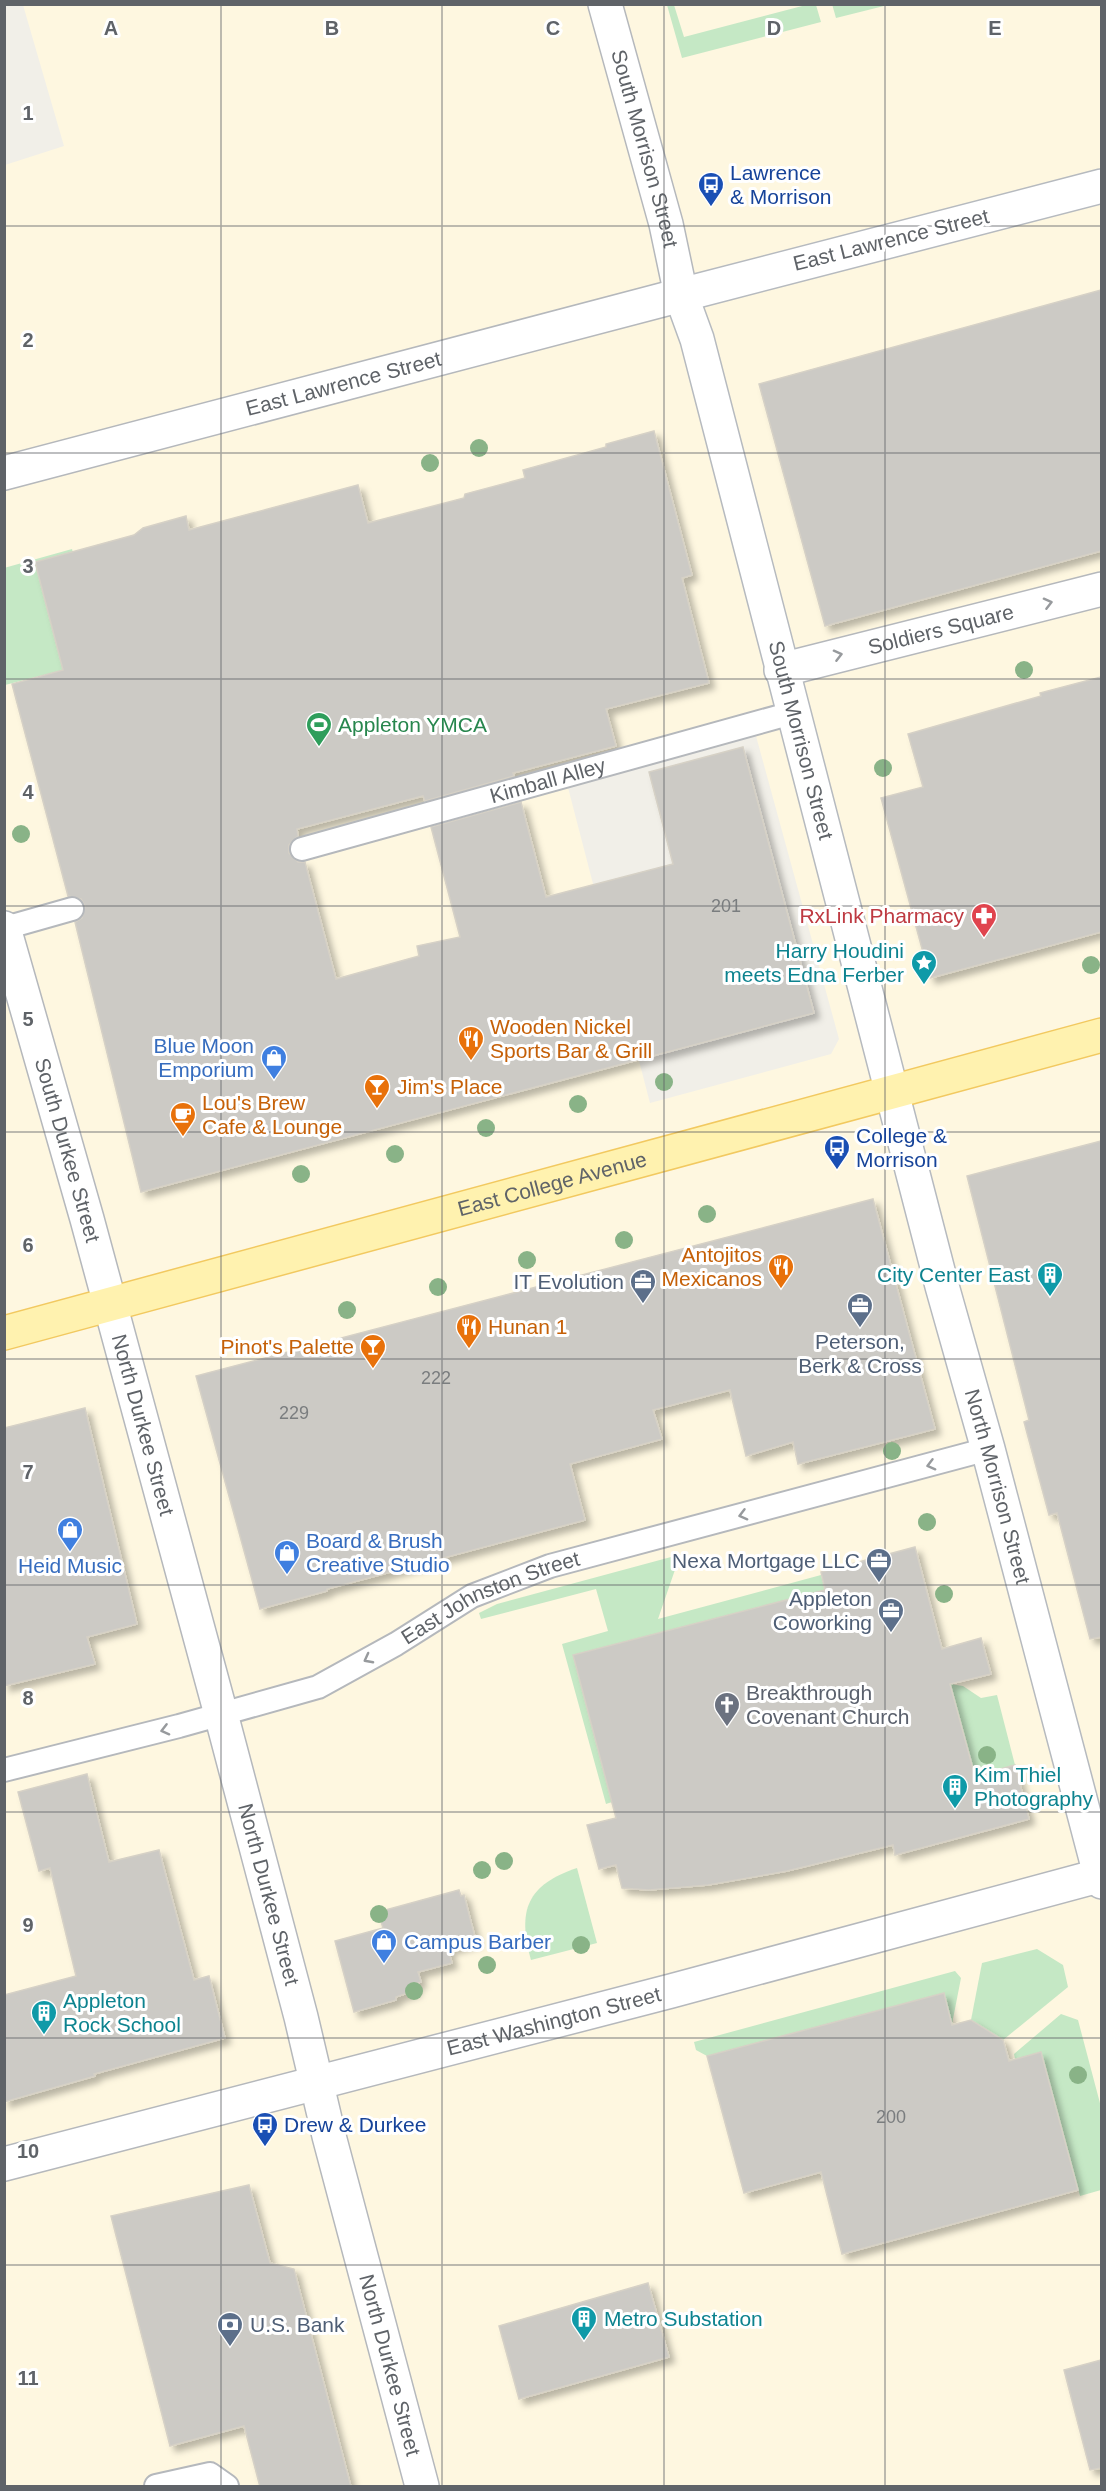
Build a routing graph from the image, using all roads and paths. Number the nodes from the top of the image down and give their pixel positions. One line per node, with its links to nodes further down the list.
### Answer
1 (605, 4): 3 (street, South Morrison Street)
2 (1101, 186): 3 (street, East Lawrence Street)
3 (681, 295): 4 (street, East Lawrence Street); 6 (street, South Morrison Street)
4 (4, 473)
5 (1101, 589): 6 (street, Soldiers Square, one-way to 5)
6 (782, 670): 7 (street, South Morrison Street)
7 (792, 713): 8 (lane, Kimball Alley); 13 (street, South Morrison Street)
8 (302, 849)
9 (72, 909): 10 (lane)
10 (4, 928): 11 (street, South Durkee Street)
11 (11, 971): 14 (street, South Durkee Street)
12 (1101, 1035): 13 (main road, East College Avenue)
13 (892, 1092): 14 (main road, East College Avenue); 16 (street, North Morrison Street)
14 (110, 1303): 15 (main road, East College Avenue); 17 (street, North Durkee Street)
15 (4, 1333)
16 (988, 1449): 17 (lane, East Johnston Street, one-way to 17); 19 (street, North Morrison Street)
17 (221, 1714): 18 (lane, East Johnston Street, one-way to 18); 20 (street, North Durkee Street)
18 (4, 1770)
19 (1101, 1877): 20 (street, East Washington Street)
20 (315, 2083): 21 (street, East Washington Street); 24 (street, North Durkee Street)
21 (4, 2164)
22 (156, 2487): 23 (lane)
23 (227, 2487)
24 (422, 2487)

